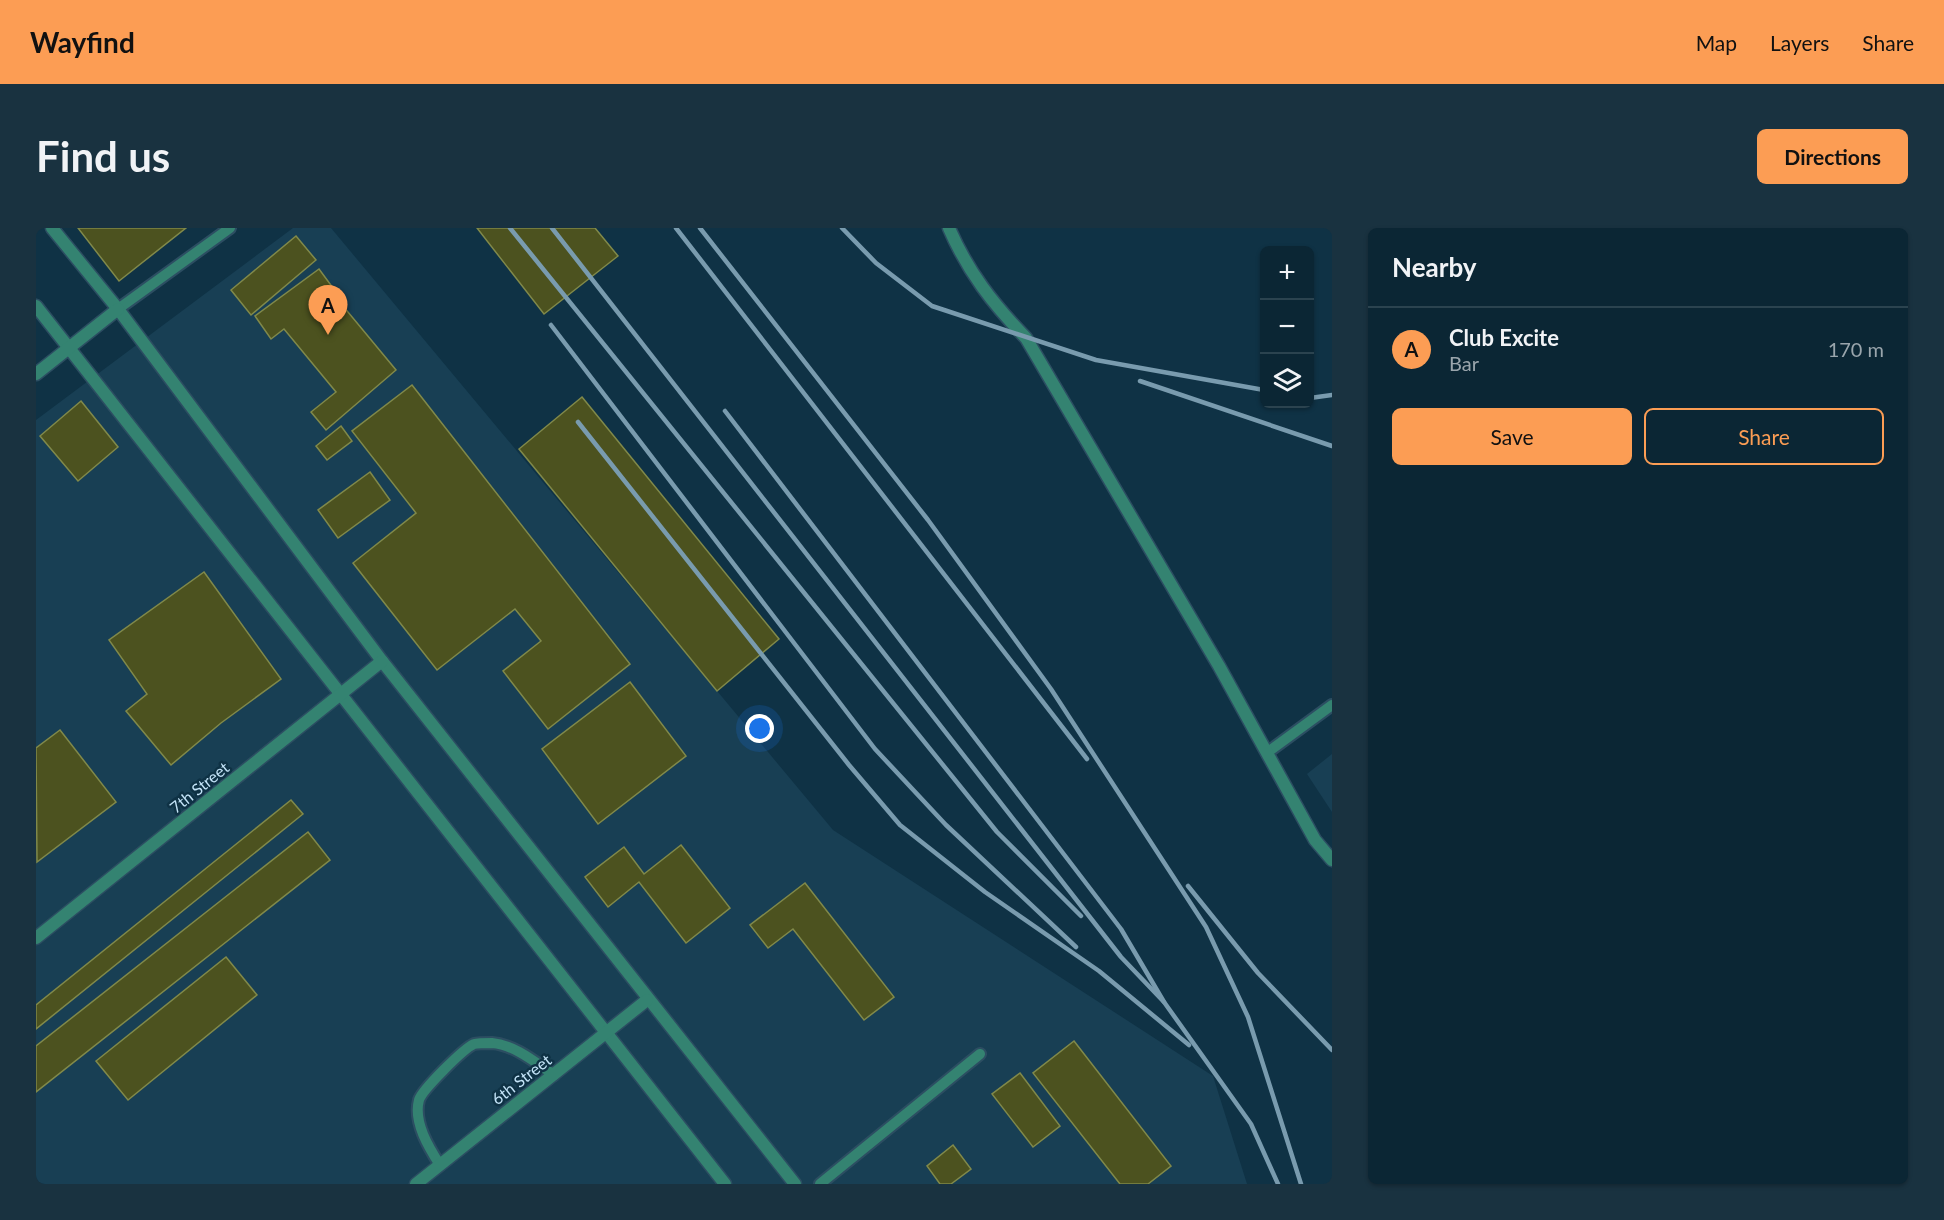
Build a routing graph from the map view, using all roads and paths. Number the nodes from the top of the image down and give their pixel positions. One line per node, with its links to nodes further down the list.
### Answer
1 (52, 228): 5 (street)
2 (230, 228): 5 (lane)
3 (949, 228): 11 (street)
4 (36, 306): 6 (street)
5 (118, 309): 6 (street); 8 (street)
6 (68, 348): 7 (street); 9 (street)
7 (36, 374)
8 (382, 661): 9 (street, 7th Street); 14 (street)
9 (341, 694): 13 (street, 7th Street); 15 (street)
10 (1332, 705): 11 (lane)
11 (1268, 752): 12 (street)
12 (1332, 860)
13 (36, 938)
14 (647, 1000): 15 (street, 6th Street); 21 (street)
15 (608, 1032): 17 (street, 6th Street); 20 (street)
16 (980, 1054): 22 (lane)
17 (554, 1074): 18 (street, 6th Street); 18 (lane)
18 (440, 1165): 19 (street, 6th Street)
19 (416, 1184)
20 (725, 1184)
21 (795, 1184)
22 (820, 1184)

